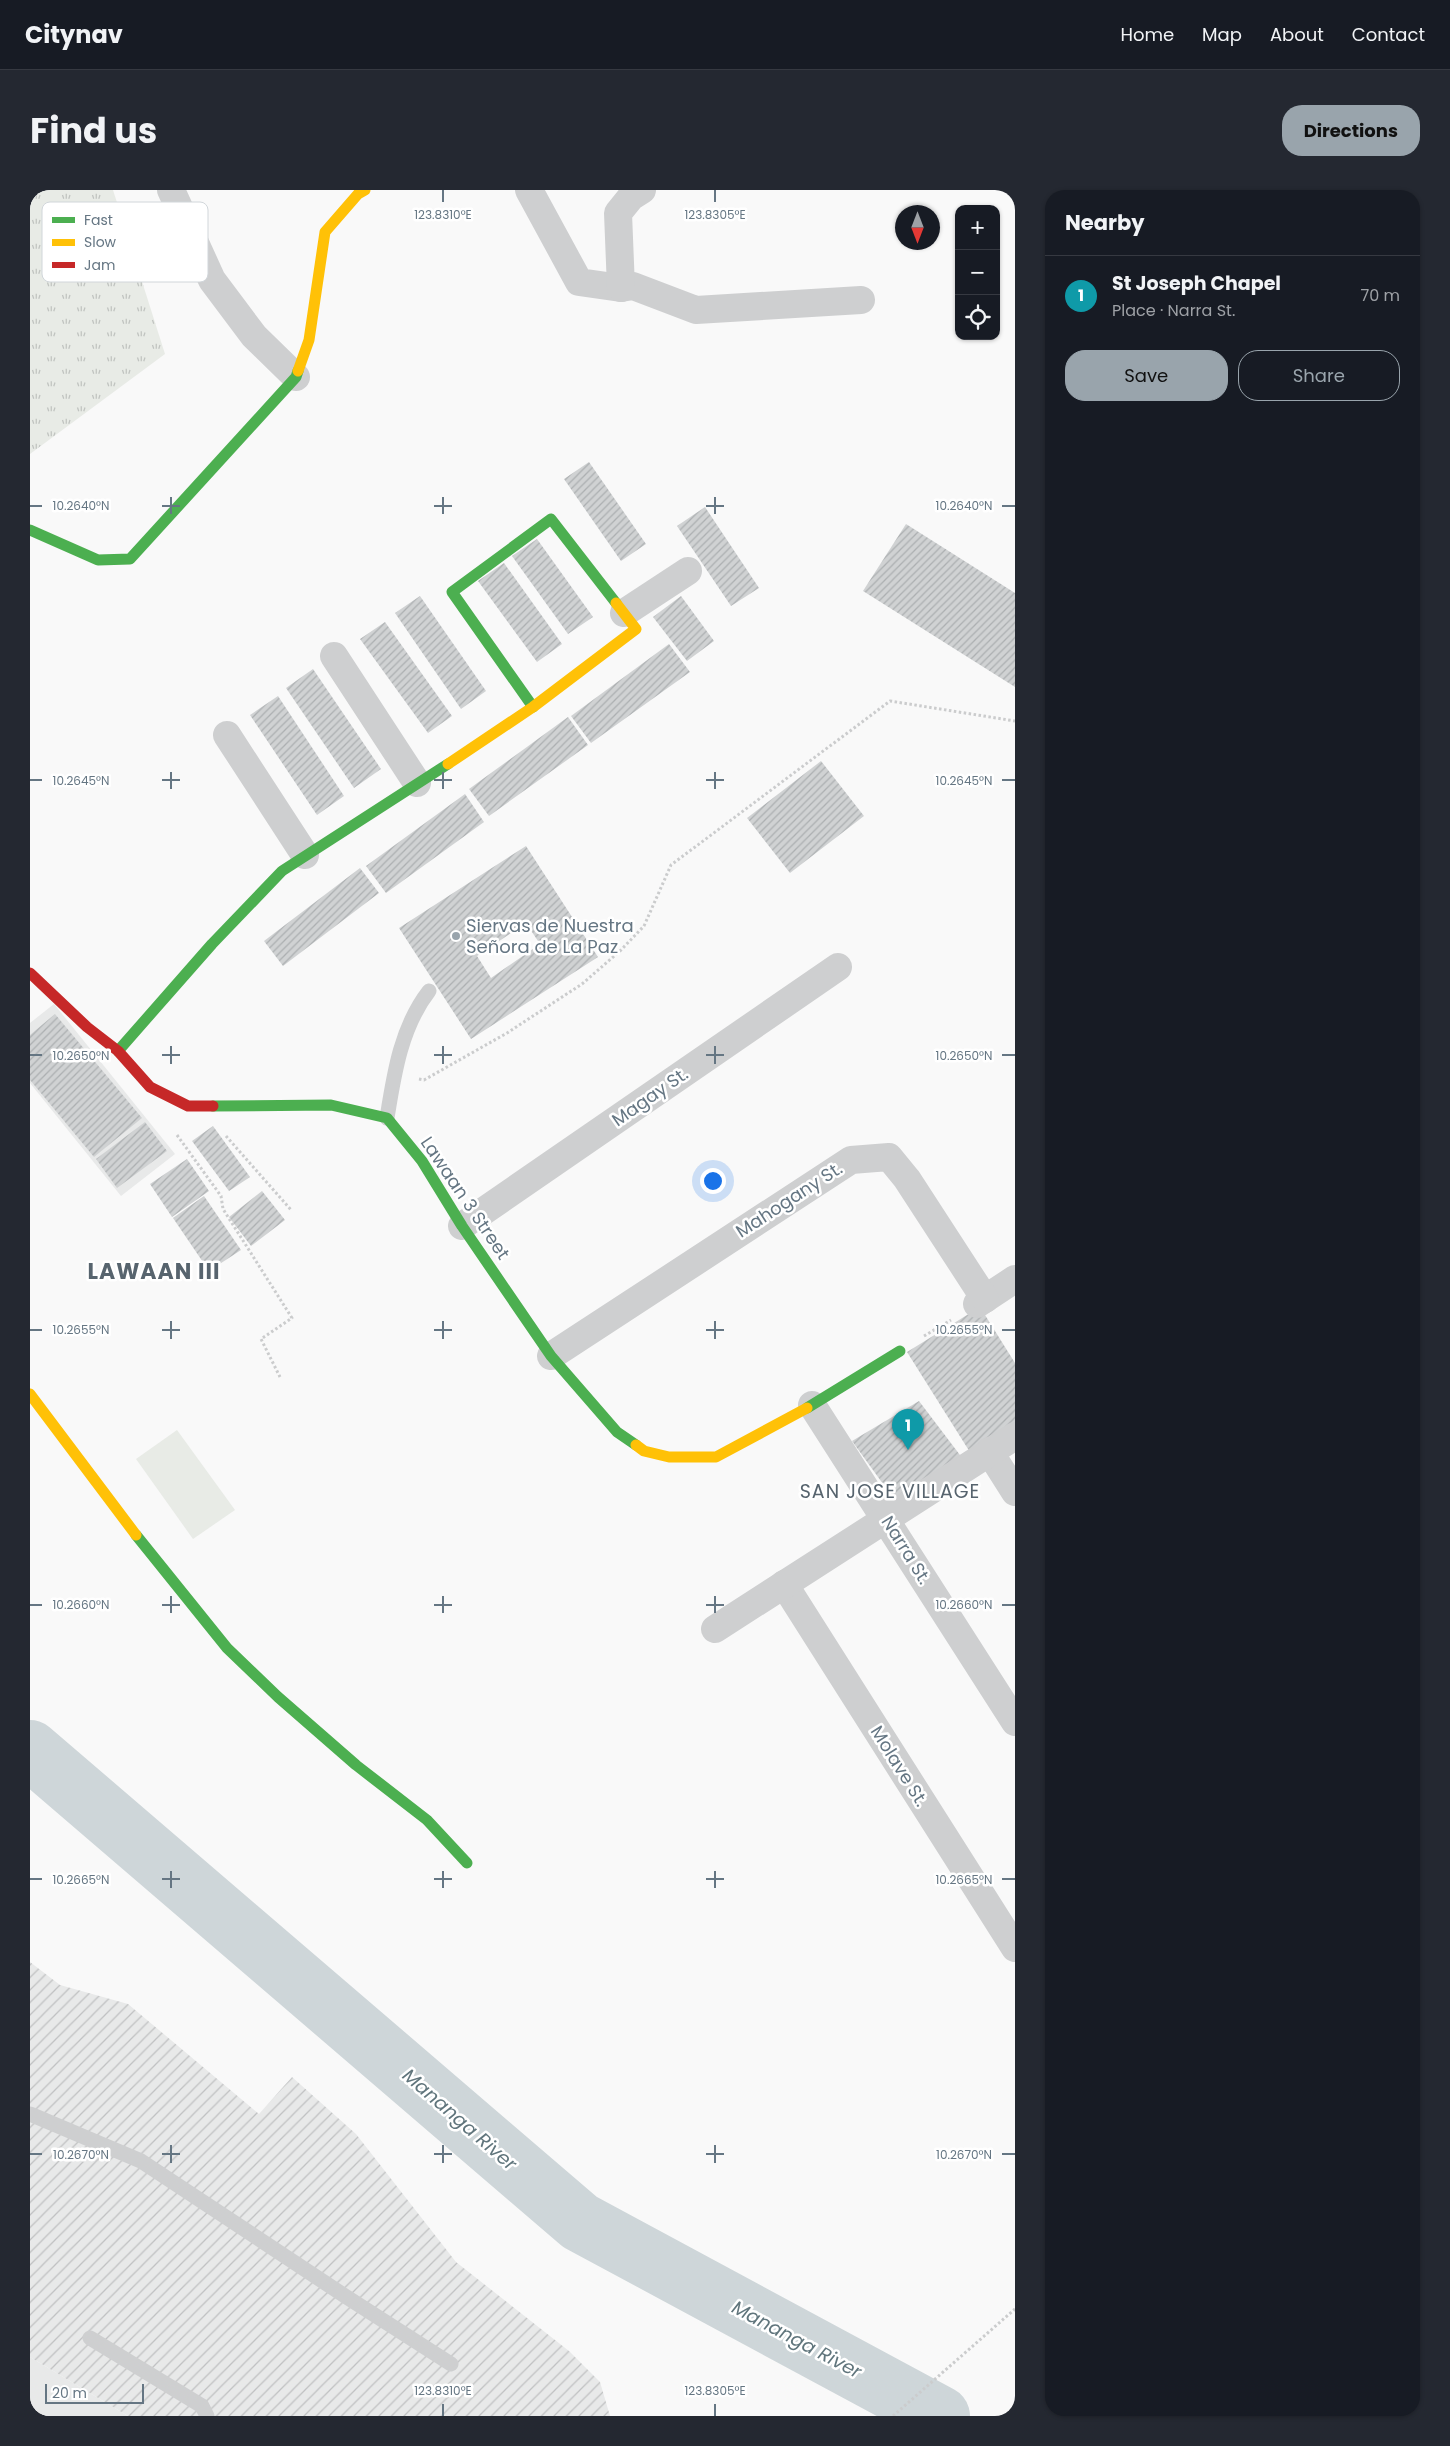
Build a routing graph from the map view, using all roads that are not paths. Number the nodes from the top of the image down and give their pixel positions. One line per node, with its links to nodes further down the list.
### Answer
1 (171, 190): 5 (street)
2 (365, 190): 9 (street)
3 (529, 190): 7 (street)
4 (642, 190): 7 (street)
5 (176, 202)
6 (208, 271): 9 (street)
7 (621, 288): 8 (street)
8 (861, 300)
9 (296, 377): 10 (street)
10 (30, 530)
11 (688, 571): 12 (street)
12 (624, 613): 14 (street); 14 (street)
13 (334, 656): 16 (street)
14 (533, 707): 16 (street)
15 (228, 735): 17 (street)
16 (417, 783): 17 (street)
17 (305, 855): 21 (street)
18 (838, 967): 23 (street, Magay St.)
19 (30, 973): 21 (street)
20 (429, 992): 22 (lane)
21 (118, 1051): 22 (street)
22 (387, 1118): 23 (street, Lawaan 3 Street)
23 (462, 1226): 26 (street, Lawaan 3 Street)
24 (1015, 1279): 26 (street, Mahogany St.)
25 (900, 1351): 28 (street, Lawaan 3 Street)
26 (551, 1356): 28 (street, Lawaan 3 Street)
27 (30, 1394): 36 (street)
28 (812, 1405): 32 (street, Narra St.)
29 (1015, 1436): 30 (street)
30 (989, 1451): 31 (street); 32 (street)
31 (1015, 1492)
32 (886, 1518): 33 (street); 35 (street, Narra St.)
33 (784, 1584): 34 (street); 37 (street, Molave St.)
34 (715, 1629)
35 (1015, 1722)
36 (468, 1864)
37 (1015, 1948)
38 (30, 2114): 40 (lane)
39 (90, 2338): 41 (lane)
40 (451, 2364)
41 (207, 2416)

